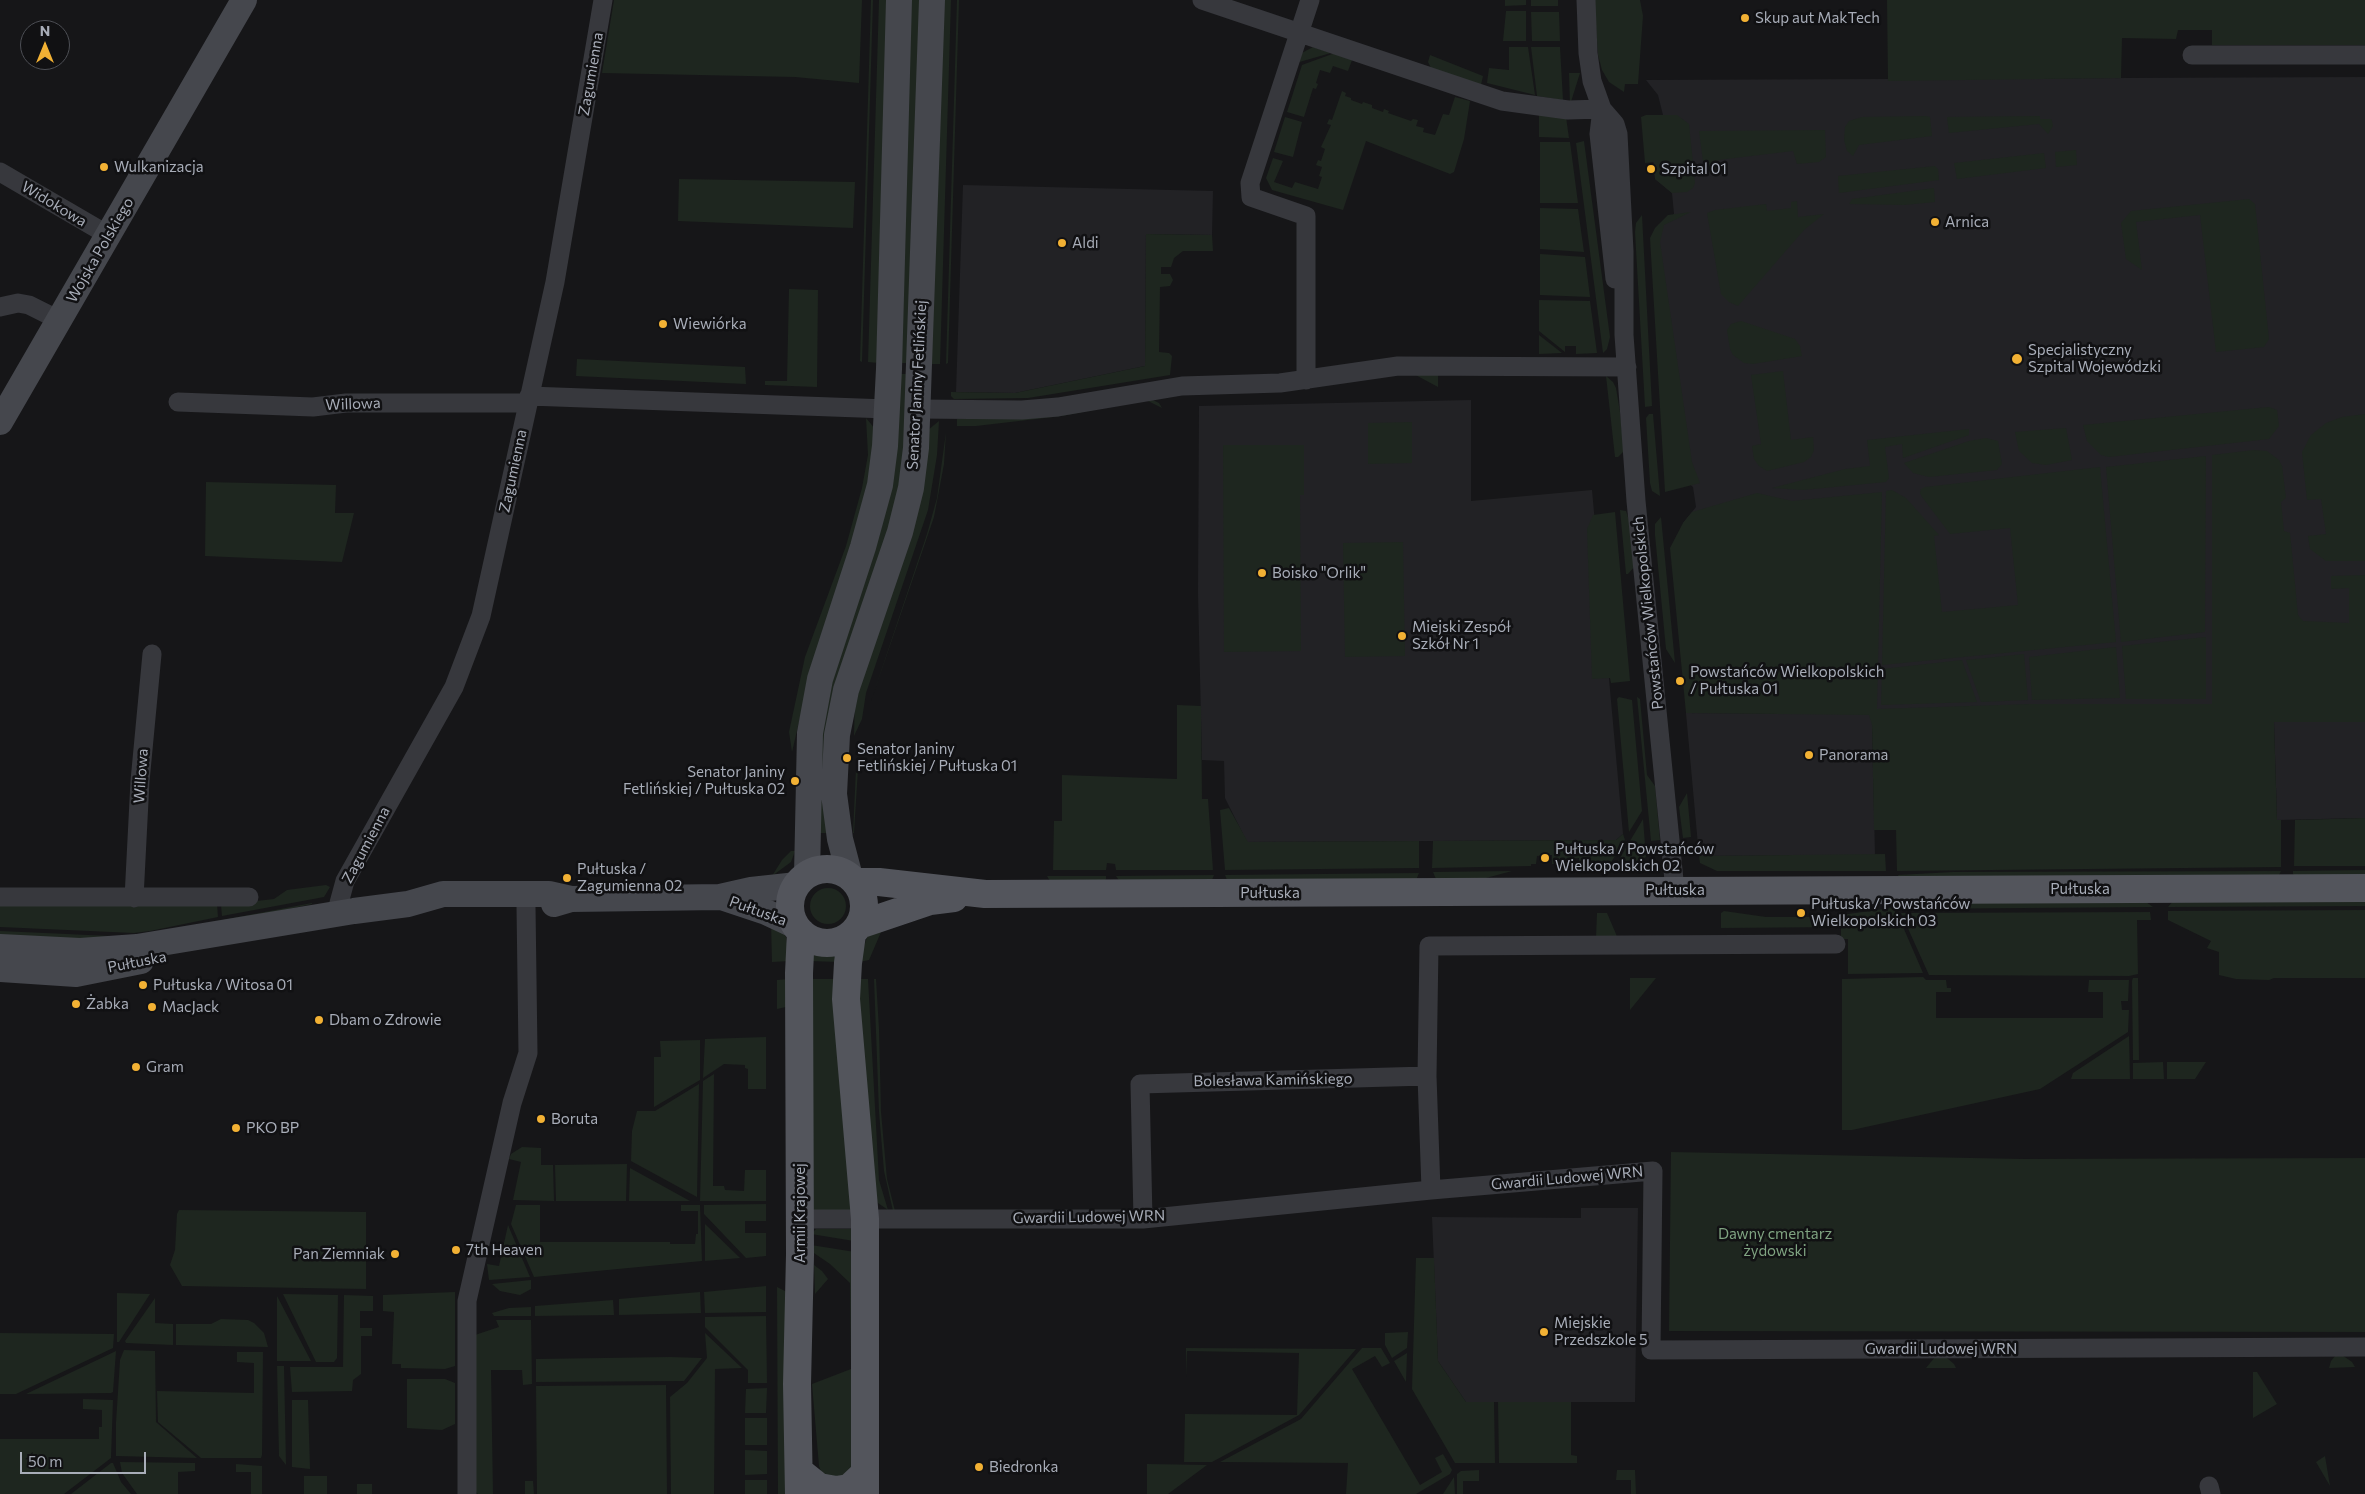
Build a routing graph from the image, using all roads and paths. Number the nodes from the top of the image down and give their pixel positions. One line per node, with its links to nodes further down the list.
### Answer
1 (244, 0): 13 (main road, Wojska Polskiego)
2 (603, 0): 18 (street, Zagumienna)
3 (899, 0): 20 (main road, Senator Janiny Fetlińskiej)
4 (932, 0): 21 (main road, Senator Janiny Fetlińskiej)
5 (1202, 0): 8 (street)
6 (1310, 0): 8 (street)
7 (1586, 0): 11 (street, Powstańców Wielkopolskich)
8 (1300, 34): 11 (street); 17 (street)
9 (2192, 55): 10 (street)
10 (2365, 55)
11 (1602, 108): 16 (street, Powstańców Wielkopolskich)
12 (0, 172): 13 (street, Widokowa)
13 (108, 235): 15 (main road, Wojska Polskiego)
14 (0, 306): 15 (street)
15 (60, 320): 22 (main road, Wojska Polskiego)
16 (1627, 367): 17 (street); 27 (street, Powstańców Wielkopolskich)
17 (1306, 380): 21 (street)
18 (528, 400): 19 (street, Willowa); 20 (street, Willowa); 36 (street, Zagumienna)
19 (178, 402)
20 (887, 409): 24 (main road, Senator Janiny Fetlińskiej)
21 (918, 409): 25 (main road, Senator Janiny Fetlińskiej)
22 (0, 422)
23 (152, 654): 32 (street, Willowa)
24 (802, 880): 25 (main road); 30 (main road, Pułtuska); 38 (main road)
25 (852, 880): 28 (main road, Pułtuska); 39 (main road)
26 (2365, 888): 27 (main road, Pułtuska)
27 (1675, 890): 28 (main road, Pułtuska)
28 (985, 894): 39 (main road, Pułtuska)
29 (249, 897): 32 (street)
30 (720, 897): 33 (main road, Pułtuska); 38 (main road, Pułtuska)
31 (0, 898): 32 (street)
32 (134, 898)
33 (571, 899): 34 (main road, Pułtuska); 35 (main road, Pułtuska)
34 (408, 904): 35 (main road, Pułtuska); 36 (main road, Pułtuska)
35 (526, 906): 51 (street)
36 (340, 913): 37 (main road, Pułtuska)
37 (270, 926): 41 (main road, Pułtuska); 42 (main road, Pułtuska)
38 (799, 929): 39 (main road); 45 (main road, Armii Krajowej)
39 (856, 929): 46 (main road)
40 (1836, 944): 43 (street)
41 (0, 947)
42 (0, 969)
43 (1427, 1076): 44 (street); 47 (street, Bolesława Kamińskiego)
44 (1431, 1190): 47 (street, Gwardii Ludowej WRN); 48 (street, Gwardii Ludowej WRN)
45 (800, 1219): 46 (street, Gwardii Ludowej WRN); 49 (main road, Armii Krajowej)
46 (865, 1219): 47 (street, Gwardii Ludowej WRN); 50 (main road)
47 (1144, 1219)
48 (2365, 1347)
49 (799, 1482): 50 (main road)
50 (865, 1484)
51 (468, 1494)

